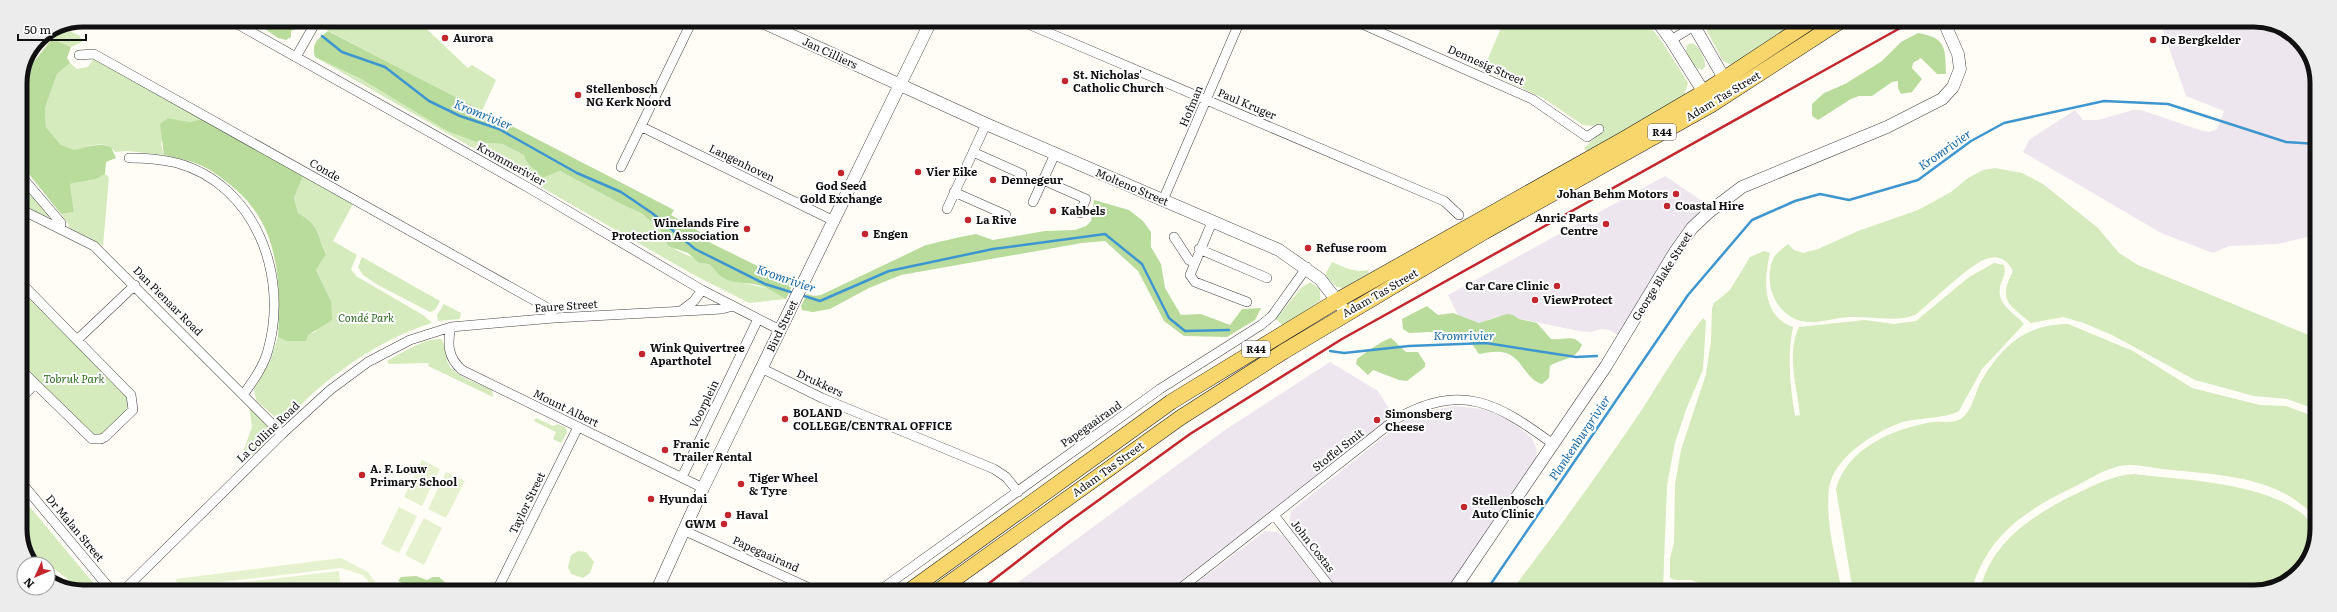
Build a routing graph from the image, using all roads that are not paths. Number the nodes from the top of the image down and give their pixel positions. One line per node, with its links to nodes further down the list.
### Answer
1 (242, 27): 17 (street, Krommerivier)
2 (313, 27): 17 (street)
3 (689, 27): 25 (street)
4 (773, 27): 19 (street, Jan Cilliers)
5 (925, 27): 19 (street, Bird Street)
6 (1035, 27): 22 (street, Paul Kruger)
7 (1237, 27): 22 (street, Hofman)
8 (1369, 27): 26 (street, Dennesig Street)
9 (1661, 27): 15 (street)
10 (1688, 27): 15 (street)
11 (1694, 27): 18 (street)
12 (1802, 27): 18 (main road, Adam Tas Street / R44)
13 (1831, 27): 21 (main road, Adam Tas Street / R44)
14 (1946, 27): 70 (street, George Blake Street)
15 (1670, 40): 20 (street)
16 (79, 55): 58 (street, Conde)
17 (296, 57): 52 (street, Krommerivier)
18 (1724, 78): 20 (main road, Adam Tas Street / R44); 21 (street)
19 (900, 86): 24 (street, Molteno Street); 42 (street, Bird Street)
20 (1704, 92): 23 (street); 53 (main road, Adam Tas Street / R44)
21 (1732, 92): 23 (main road, Adam Tas Street / R44)
22 (1207, 100): 35 (street, Hofman); 41 (street, Paul Kruger)
23 (1711, 105): 57 (main road, Adam Tas Street / R44)
24 (986, 124): 27 (street); 28 (street, Molteno Street)
25 (642, 127): 30 (street); 42 (street, Langenhoven)
26 (1599, 129)
27 (973, 152): 31 (street); 34 (street)
28 (1055, 154): 32 (street); 35 (street, Molteno Street)
29 (129, 158): 67 (street)
30 (621, 168)
31 (1022, 174)
32 (1043, 180): 36 (street); 39 (street)
33 (27, 183): 44 (street)
34 (954, 192): 37 (street); 40 (street)
35 (1163, 200): 43 (street, Molteno Street)
36 (1033, 202)
37 (947, 209)
38 (27, 212): 44 (street, Dan Pienaar Road)
39 (1080, 213)
40 (1006, 215)
41 (1460, 215)
42 (832, 220): 61 (street, Bird Street)
43 (1212, 222): 46 (street); 48 (street, Molteno Street)
44 (60, 228): 50 (street, Dan Pienaar Road)
45 (1174, 237): 47 (street)
46 (1201, 245): 47 (street); 49 (street)
47 (1194, 262): 54 (street)
48 (1307, 267): 53 (street, Molteno Street); 74 (street, Papegaairand)
49 (1267, 278)
50 (135, 285): 62 (street); 67 (street, Dan Pienaar Road)
51 (27, 290): 62 (street)
52 (702, 290): 55 (street, Krommerivier); 56 (street)
53 (1338, 300): 57 (street, Molteno Street); 83 (main road, Adam Tas Street / R44)
54 (1247, 302)
55 (733, 306): 56 (street, Faure Street); 59 (street, Krommerivier)
56 (682, 310): 58 (street, Faure Street)
57 (1346, 313): 84 (main road, Adam Tas Street / R44)
58 (554, 318): 60 (street, Faure Street)
59 (758, 319): 61 (street, Krommerivier); 71 (street, Voorplein)
60 (451, 327): 68 (street, Mount Albert); 69 (street, La Colline Road)
61 (780, 330): 63 (street, Bird Street)
62 (77, 340): 65 (street)
63 (762, 368): 72 (street, Bird Street); 74 (street, Drukkers)
64 (27, 376): 65 (street)
65 (35, 384): 66 (street)
66 (27, 392)
67 (244, 395): 69 (street, Dan Pienaar Road)
68 (578, 427): 71 (street, Mount Albert); 79 (street, Taylor Street)
69 (282, 434): 78 (street, La Colline Road)
70 (1553, 444): 75 (street, Stoffel Smit); 87 (street, George Blake Street)
71 (682, 477): 72 (street, Mount Albert)
72 (703, 488): 76 (street, Bird Street)
73 (27, 489): 77 (street, Dr Malan Street)
74 (1018, 492): 82 (street, Papegaairand)
75 (1274, 515): 85 (street, Stoffel Smit); 86 (street, John Costas)
76 (683, 530): 80 (street, Bird Street); 81 (street, Papegaairand)
77 (107, 585)
78 (129, 585)
79 (499, 585)
80 (659, 585)
81 (803, 585)
82 (887, 585)
83 (917, 585)
84 (946, 585)
85 (1185, 585)
86 (1328, 585)
87 (1457, 585)

